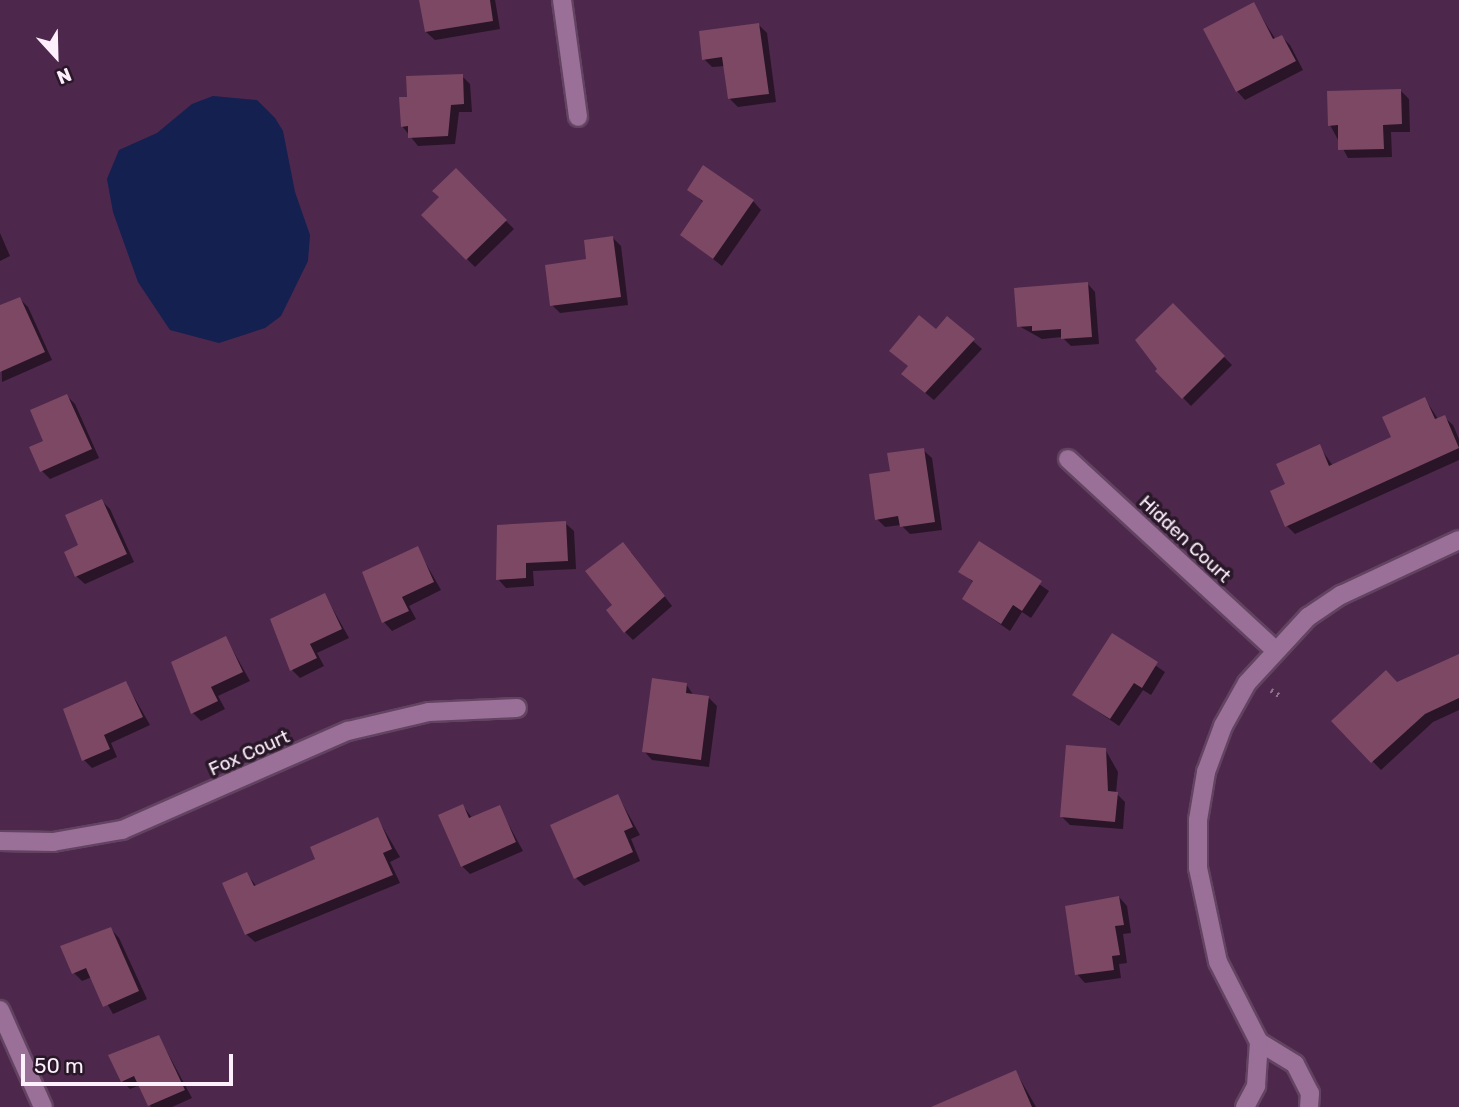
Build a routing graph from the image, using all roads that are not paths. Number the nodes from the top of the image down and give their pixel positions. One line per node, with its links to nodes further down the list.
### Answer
1 (562, 0): 2 (street)
2 (578, 117)
3 (1068, 459): 5 (street, Hidden Court)
4 (1459, 540): 5 (street)
5 (1274, 649): 9 (street)
6 (517, 708): 7 (street, Fox Court)
7 (0, 841)
8 (0, 1010): 10 (street)
9 (1259, 1042): 11 (street); 12 (street)
10 (43, 1107)
11 (1245, 1107)
12 (1309, 1107)

